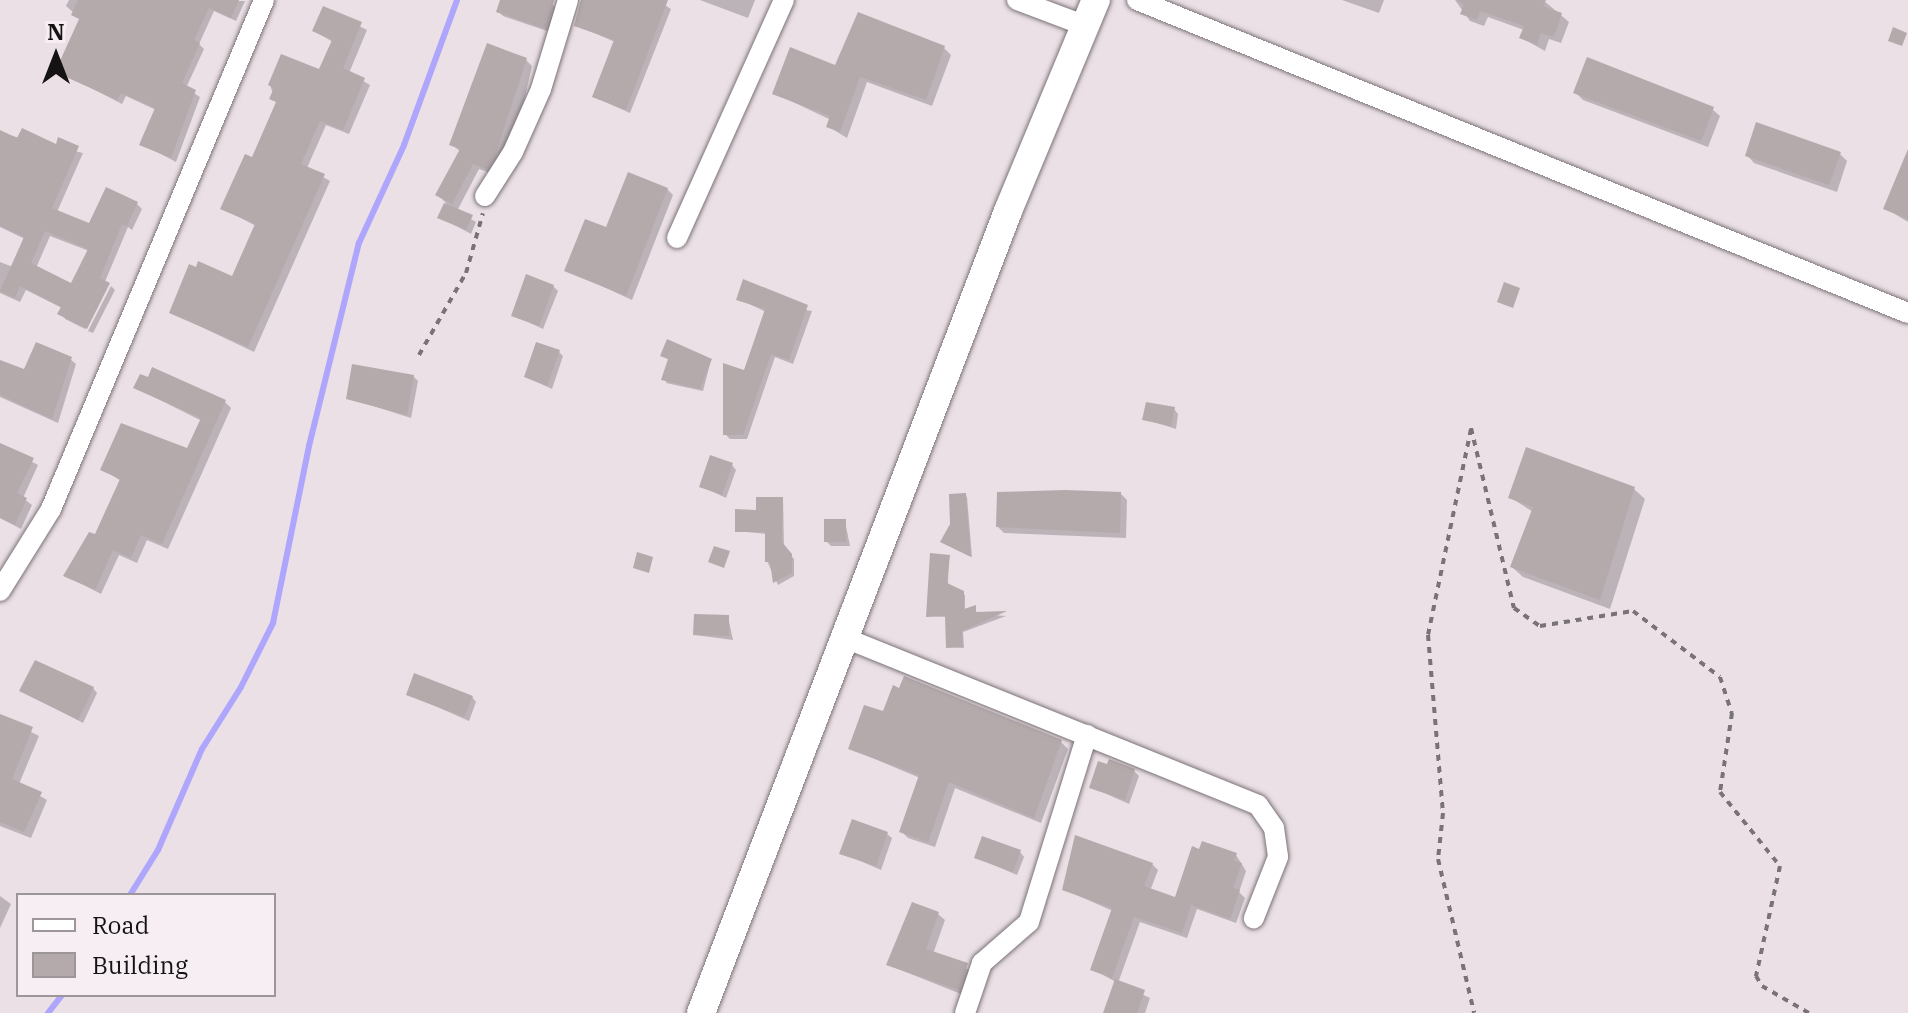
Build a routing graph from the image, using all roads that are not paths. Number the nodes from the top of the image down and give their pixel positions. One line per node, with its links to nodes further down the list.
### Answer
1 (264, 0): 10 (street)
2 (568, 0): 7 (street)
3 (784, 0): 8 (street)
4 (1017, 0): 6 (street)
5 (1137, 0): 9 (street)
6 (1091, 13): 11 (street)
7 (485, 196)
8 (677, 238)
9 (1908, 313)
10 (0, 591)
11 (845, 638): 12 (street); 14 (street)
12 (1087, 735): 13 (street); 15 (street)
13 (1254, 918)
14 (701, 1013)
15 (965, 1013)

